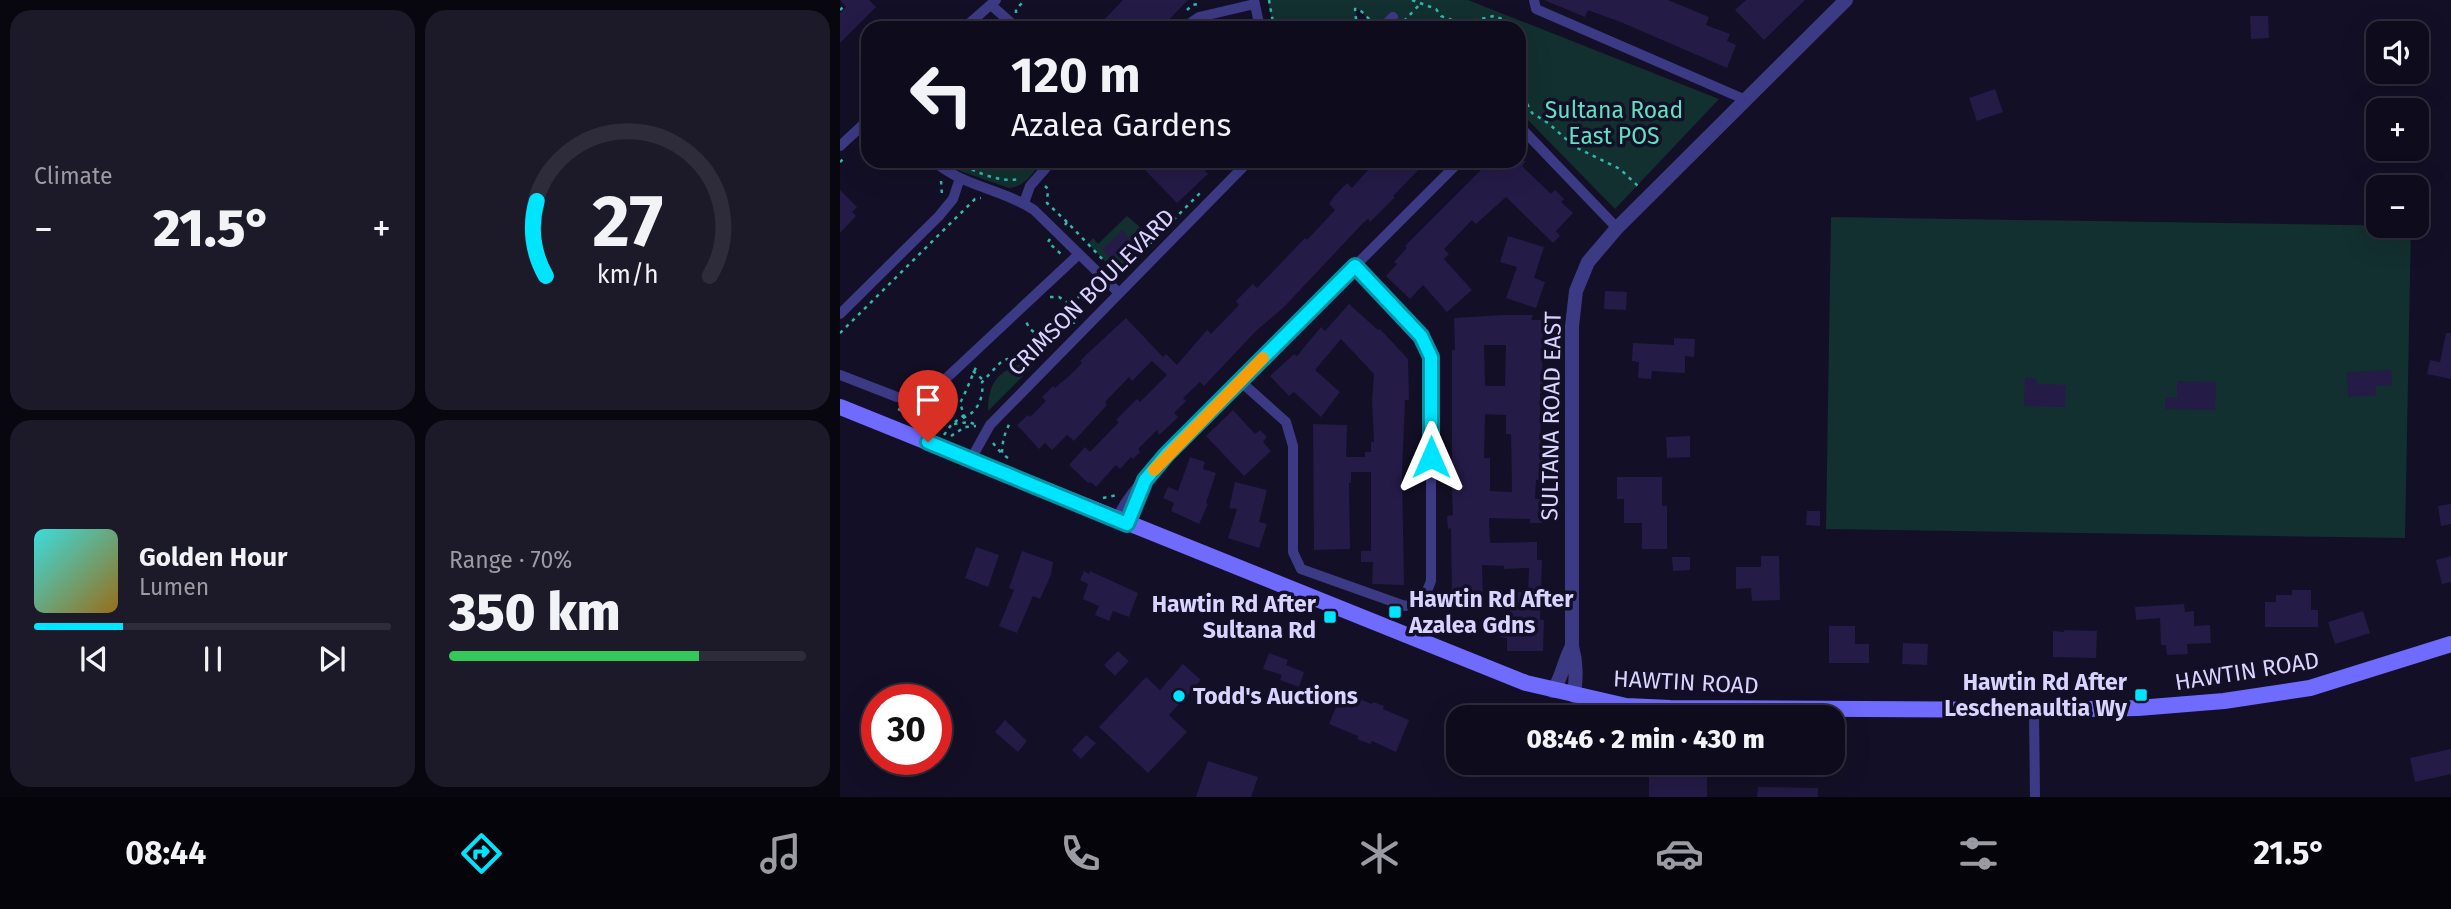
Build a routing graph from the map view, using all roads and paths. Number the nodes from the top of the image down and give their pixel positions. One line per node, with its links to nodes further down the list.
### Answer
1 (1269, 0): 14 (path)
2 (1412, 0): 7 (path)
3 (1534, 0): 21 (street)
4 (1846, 0): 21 (street, SULTANA ROAD EAST)
5 (993, 2): 10 (street); 11 (street)
6 (1254, 2): 12 (street); 13 (street)
7 (1421, 3): 17 (path); 18 (path)
8 (844, 6): 9 (path)
9 (840, 9)
10 (972, 21)
11 (1011, 21)
12 (1193, 21)
13 (1258, 21)
14 (1273, 21)
15 (1356, 21): 16 (path)
16 (1372, 21)
17 (1396, 21)
18 (1460, 21)
19 (1472, 21): 20 (path)
20 (1507, 21)
21 (1746, 100): 38 (street, SULTANA ROAD EAST)
22 (1526, 102): 38 (path)
23 (861, 126): 25 (street)
24 (1526, 133): 43 (street)
25 (840, 146)
26 (945, 168): 35 (street)
27 (971, 168): 34 (path)
28 (1045, 168): 34 (street)
29 (1242, 168): 47 (street, CRIMSON BOULEVARD)
30 (1259, 168): 32 (path)
31 (1453, 168): 45 (street)
32 (1256, 171)
33 (935, 174): 40 (path)
34 (1036, 177): 39 (street); 42 (path)
35 (960, 178): 37 (street); 40 (street)
36 (1205, 188): 46 (path)
37 (987, 190): 39 (street); 41 (path)
38 (1649, 197): 43 (street, SULTANA ROAD EAST)
39 (1024, 203): 44 (street)
40 (946, 208): 41 (path); 49 (street)
41 (956, 218): 51 (path)
42 (1068, 222)
43 (1618, 228): 69 (street, SULTANA ROAD EAST)
44 (1079, 254): 46 (street); 54 (street)
45 (1355, 266): 56 (street); 56 (street)
46 (1099, 274): 47 (street); 48 (path)
47 (1119, 293): 62 (street, CRIMSON BOULEVARD)
48 (1043, 301)
49 (840, 314)
50 (1024, 316): 55 (path)
51 (840, 333)
52 (978, 363): 53 (path)
53 (974, 372): 55 (path); 58 (path)
54 (840, 375)
55 (983, 380): 58 (path)
56 (1240, 381): 65 (street)
57 (840, 407): 63 (main road, HAWTIN ROAD)
58 (961, 418): 60 (path)
59 (1012, 420): 64 (path)
60 (951, 425): 61 (path); 61 (path)
61 (975, 425): 62 (path)
62 (985, 432): 63 (street, CRIMSON BOULEVARD)
63 (971, 459): 67 (main road, HAWTIN ROAD)
64 (1012, 462)
65 (1145, 480): 67 (street); 67 (street)
66 (1100, 498): 67 (path)
67 (1122, 516): 70 (main road, HAWTIN ROAD)
68 (2451, 644): 72 (main road, HAWTIN ROAD)
69 (1572, 646): 70 (street, SULTANA ROAD EAST); 71 (street, SULTANA ROAD EAST)
70 (1553, 691): 71 (main road, HAWTIN ROAD)
71 (1574, 696): 72 (main road, HAWTIN ROAD)
72 (2034, 710): 73 (street)
73 (2035, 797)

